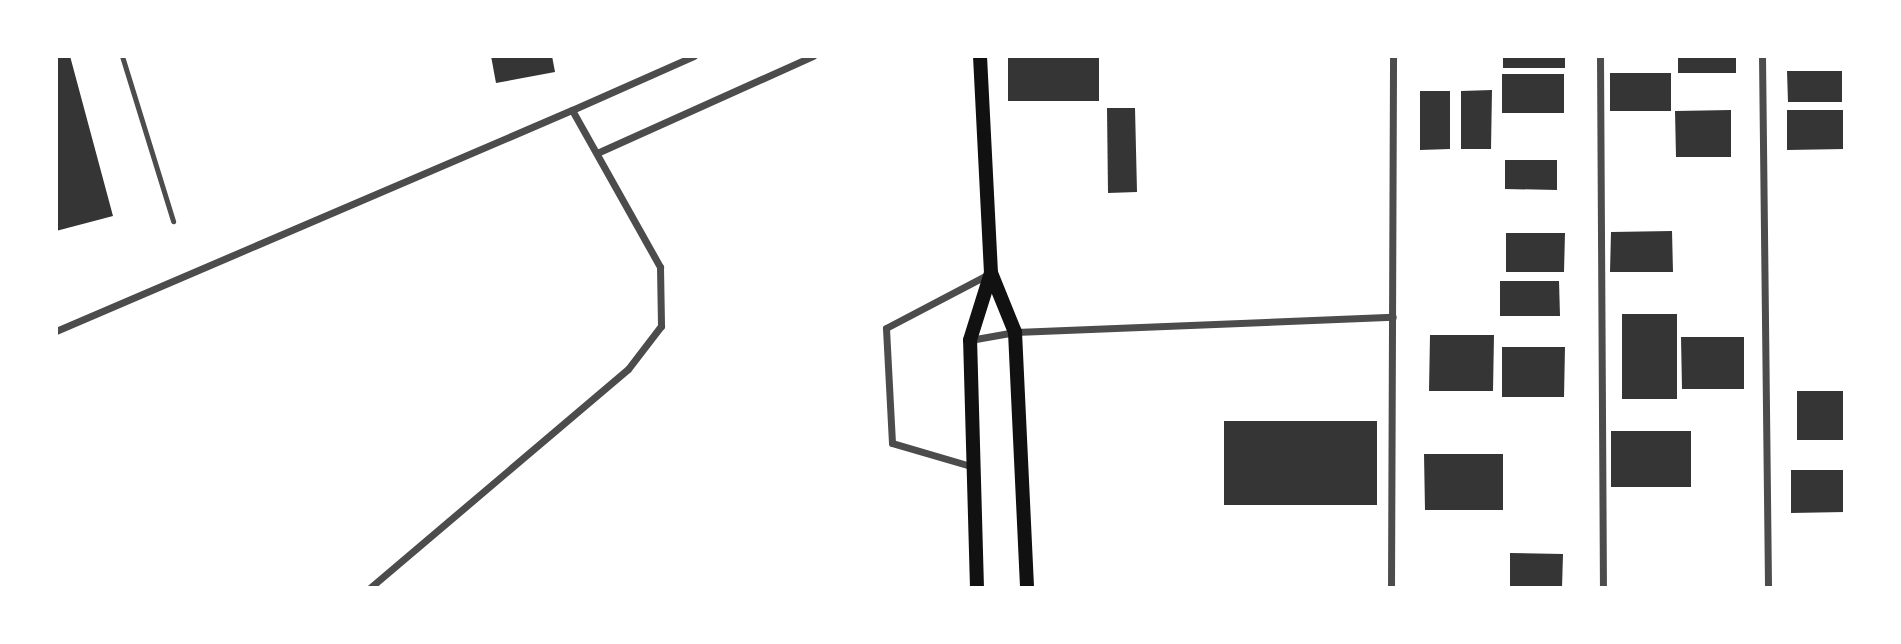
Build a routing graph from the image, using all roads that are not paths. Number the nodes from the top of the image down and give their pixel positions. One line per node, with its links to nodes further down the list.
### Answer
1 (122, 56): 10 (lane)
2 (694, 56): 8 (street)
3 (813, 56): 9 (street)
4 (980, 56): 11 (main road)
5 (1393, 56): 12 (street)
6 (1600, 56): 21 (street)
7 (1762, 56): 22 (street)
8 (572, 110): 9 (street); 13 (street)
9 (597, 153): 17 (street)
10 (173, 221)
11 (991, 273): 14 (main road); 15 (main road); 16 (street)
12 (1394, 317): 14 (street); 20 (street)
13 (56, 331)
14 (1015, 331): 15 (street); 19 (main road)
15 (970, 340): 16 (main road)
16 (974, 467): 18 (main road)
17 (370, 588)
18 (977, 588)
19 (1027, 588)
20 (1391, 588)
21 (1603, 588)
22 (1768, 588)

